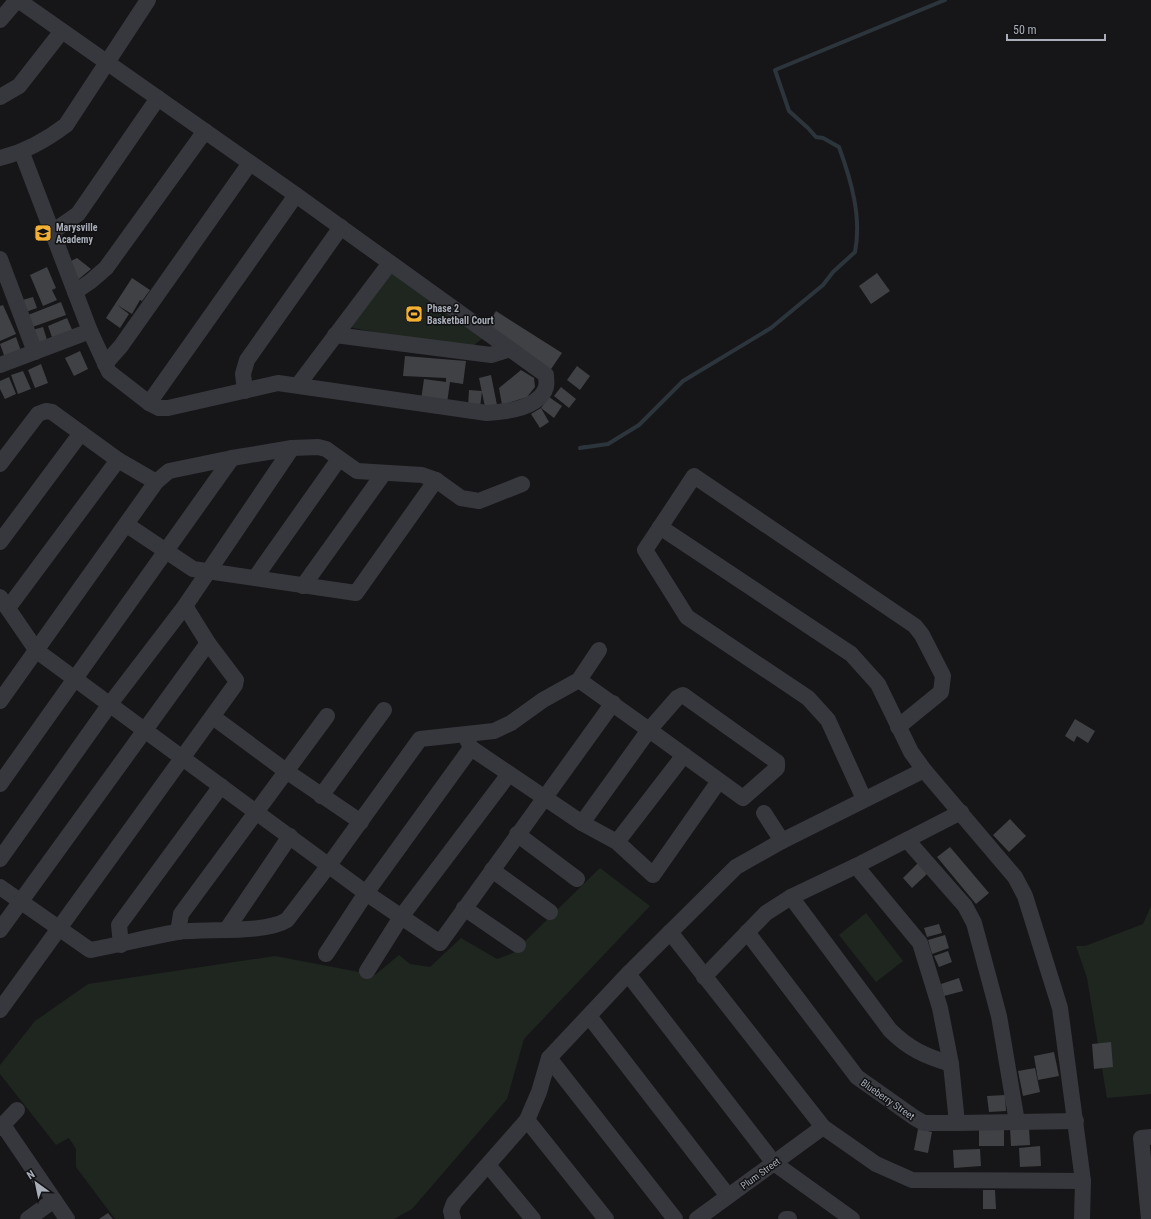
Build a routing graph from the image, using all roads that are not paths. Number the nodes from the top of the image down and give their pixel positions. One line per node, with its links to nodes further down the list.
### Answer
1 (17, 0): 3 (street); 4 (street)
2 (148, 0): 5 (street)
3 (0, 20)
4 (62, 31): 5 (street); 6 (street)
5 (108, 63): 7 (street); 9 (street)
6 (0, 97)
7 (158, 98): 8 (street); 14 (street)
8 (205, 131): 11 (street); 17 (street)
9 (22, 153): 10 (street); 14 (street)
10 (0, 158)
11 (250, 163): 12 (street); 22 (street)
12 (296, 195): 13 (street); 26 (street)
13 (341, 227): 16 (street); 25 (street)
14 (52, 232): 17 (street)
15 (0, 259): 21 (street)
16 (390, 263): 19 (street); 20 (street)
17 (75, 292): 18 (street)
18 (90, 332): 21 (street); 22 (street)
19 (335, 335): 20 (street); 24 (street)
20 (510, 349): 24 (street)
21 (35, 352): 23 (street)
22 (105, 364): 26 (street)
23 (0, 365)
24 (298, 385): 25 (street)
25 (245, 391): 26 (street)
26 (149, 403)
27 (81, 433): 31 (street); 32 (street); 39 (street)
28 (292, 448): 29 (street); 30 (street); 41 (street)
29 (232, 458): 35 (street); 40 (street)
30 (339, 459): 33 (street); 42 (street)
31 (118, 460): 35 (street); 44 (street)
32 (0, 464)
33 (384, 474): 34 (street); 43 (street)
34 (436, 480): 36 (street); 43 (street)
35 (156, 482): 37 (street)
36 (522, 484)
37 (127, 525): 40 (street); 48 (street)
38 (660, 527): 57 (street); 57 (street); 71 (street)
39 (0, 542)
40 (166, 552): 41 (street); 49 (street)
41 (207, 571): 42 (street); 45 (street)
42 (255, 578): 43 (street)
43 (303, 586)
44 (4, 602): 48 (street)
45 (185, 606): 46 (street); 53 (street)
46 (208, 644): 55 (street); 58 (street)
47 (599, 650): 50 (street)
48 (37, 651): 49 (street); 51 (street)
49 (76, 679): 53 (street); 67 (street)
50 (579, 680): 52 (street); 60 (street)
51 (0, 701)
52 (613, 703): 59 (street); 70 (street)
53 (110, 704): 58 (street); 82 (street)
54 (384, 710): 69 (street)
55 (213, 716): 62 (street); 64 (street)
56 (327, 716): 64 (street)
57 (898, 727): 63 (street)
58 (145, 729): 62 (street); 90 (street)
59 (649, 730): 61 (street); 66 (street); 76 (street)
60 (468, 741): 65 (street); 75 (street); 88 (street)
61 (684, 755): 66 (street); 81 (street)
62 (183, 758): 68 (street); 94 (street)
63 (924, 770): 71 (street); 73 (street)
64 (286, 771): 69 (street); 72 (street)
65 (509, 774): 70 (street); 93 (street)
66 (719, 781): 81 (street)
67 (0, 784)
68 (221, 786): 72 (street); 100 (street)
69 (321, 796): 75 (street)
70 (544, 798): 76 (street); 77 (street)
71 (864, 799): 80 (street)
72 (256, 812): 78 (street); 97 (street)
73 (961, 812): 79 (street); 112 (street)
74 (764, 813): 80 (street)
75 (361, 822): 83 (street)
76 (582, 823): 81 (street)
77 (517, 834): 85 (street); 86 (street)
78 (290, 836): 83 (street); 95 (street)
79 (907, 840): 84 (street); 113 (street)
80 (782, 841): 98 (street)
81 (617, 842)
82 (0, 859)
83 (329, 865): 88 (street); 95 (street)
84 (856, 866): 89 (street); 109 (street)
85 (492, 870): 91 (street); 92 (street)
86 (577, 879)
87 (0, 887): 90 (street)
88 (366, 893): 93 (street); 102 (street)
89 (791, 897): 99 (street); 109 (street)
90 (21, 902): 94 (street); 96 (street)
91 (464, 908): 93 (street); 101 (street)
92 (550, 912)
93 (401, 917): 103 (street)
94 (59, 928): 100 (street); 106 (street)
95 (227, 929): 97 (street)
96 (0, 930)
97 (178, 932): 100 (street)
98 (670, 932): 104 (street); 105 (street)
99 (747, 932): 105 (street); 114 (street, Blueberry Street)
100 (121, 945)
101 (518, 945)
102 (326, 954)
103 (367, 970)
104 (628, 974): 107 (street); 118 (street)
105 (704, 977): 116 (street)
106 (0, 1010)
107 (589, 1016): 108 (street); 121 (street)
108 (549, 1058): 111 (street); 128 (street)
109 (951, 1064): 114 (street)
110 (17, 1110): 115 (street)
111 (526, 1120): 119 (street); 127 (street)
112 (1076, 1121): 113 (street, Blueberry Street); 120 (street)
113 (1016, 1122): 114 (street, Blueberry Street)
114 (957, 1123)
115 (1, 1126): 122 (street)
116 (823, 1127): 118 (street, Plum Street); 120 (street)
117 (1151, 1137): 132 (street)
118 (774, 1163): 121 (street, Plum Street); 130 (street)
119 (488, 1165): 123 (street); 126 (street)
120 (1083, 1181): 131 (street)
121 (728, 1196): 129 (street, Plum Street)
122 (54, 1200): 124 (street); 125 (street)
123 (452, 1215)
124 (28, 1219)
125 (67, 1219)
126 (533, 1219)
127 (606, 1219)
128 (675, 1219)
129 (697, 1219)
130 (852, 1219)
131 (1082, 1219)
132 (1148, 1219)

